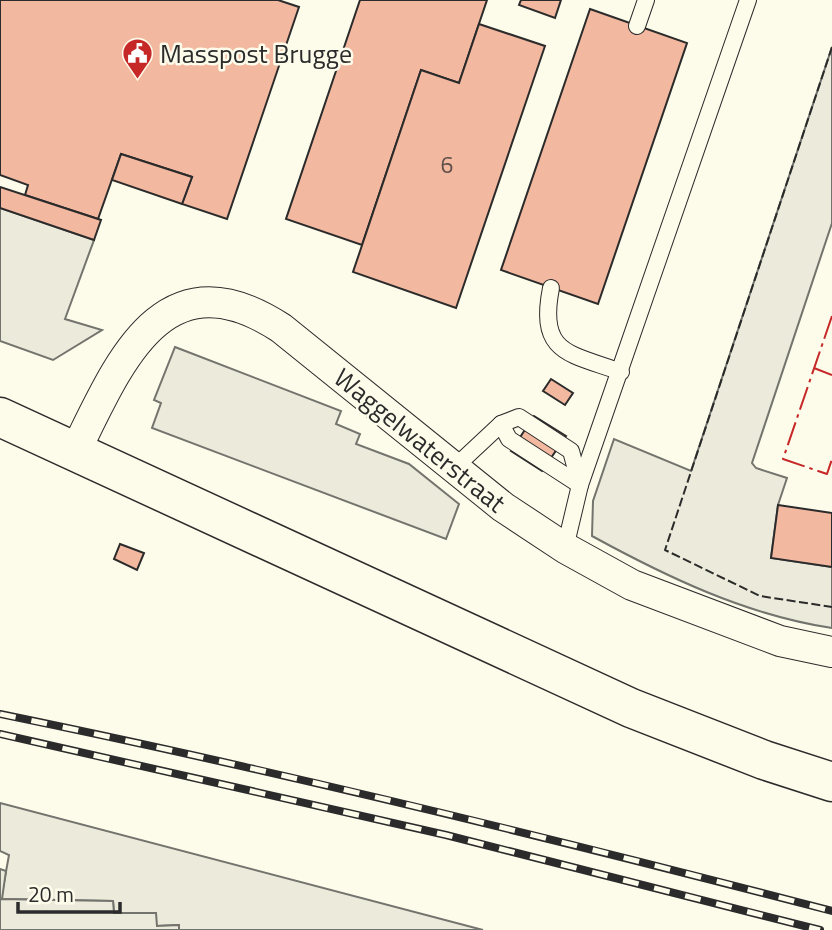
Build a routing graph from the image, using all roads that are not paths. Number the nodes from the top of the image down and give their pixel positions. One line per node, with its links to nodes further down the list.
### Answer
1 (646, 0): 3 (lane)
2 (748, 0): 5 (lane)
3 (637, 26)
4 (551, 288): 5 (lane)
5 (621, 372): 10 (lane)
6 (0, 417): 8 (main road)
7 (501, 424): 9 (lane); 10 (lane); 10 (lane)
8 (75, 452): 9 (street, Waggelwaterstraat); 13 (main road)
9 (455, 467): 11 (street, Waggelwaterstraat)
10 (580, 485): 11 (lane)
11 (565, 548): 12 (street, Waggelwaterstraat)
12 (832, 652)
13 (832, 782)

